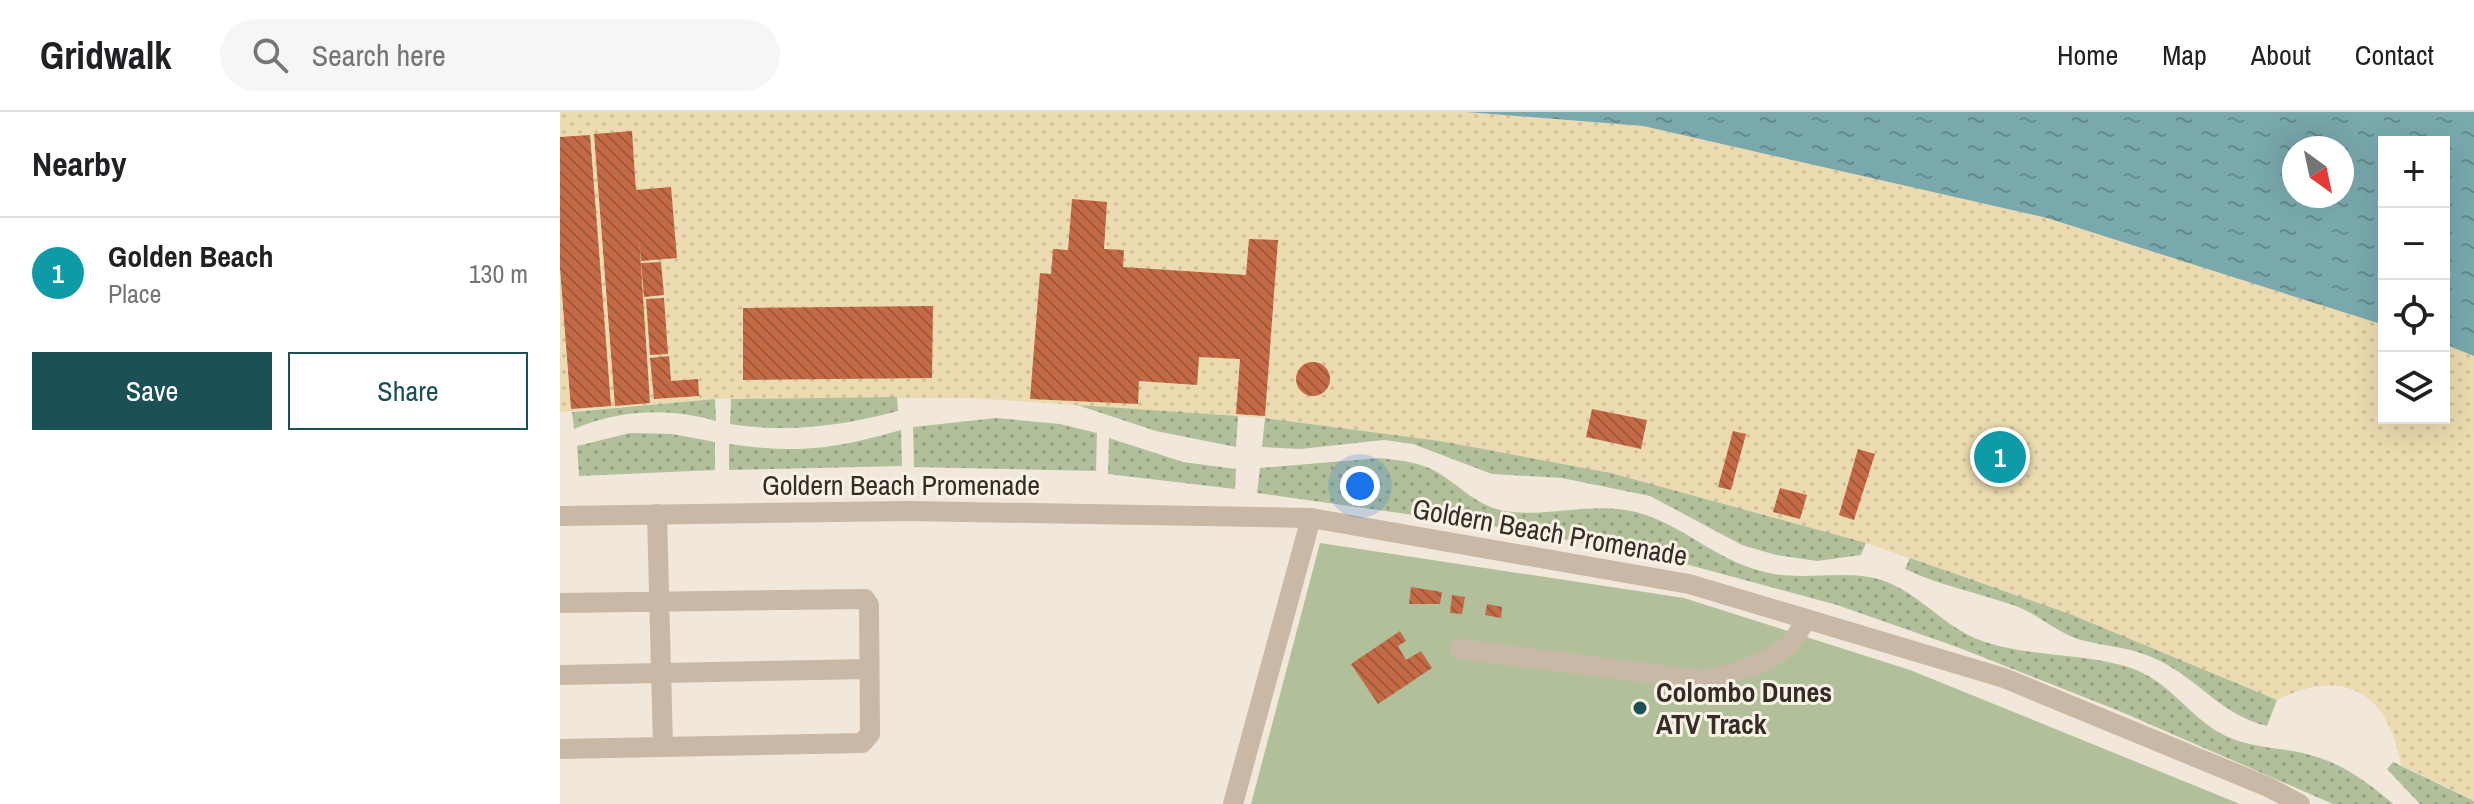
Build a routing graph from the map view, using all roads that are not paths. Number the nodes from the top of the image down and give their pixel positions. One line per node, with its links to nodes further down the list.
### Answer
1 (657, 514): 2 (street, Goldern Beach Promenade); 3 (street, Goldern Beach Promenade); 4 (street)
2 (560, 516)
3 (1311, 518): 6 (street, Goldern Beach Promenade); 13 (street)
4 (661, 601): 5 (street); 8 (street); 9 (street)
5 (560, 603)
6 (1806, 619): 7 (street); 14 (street, Goldern Beach Promenade)
7 (1459, 649)
8 (869, 669): 9 (street); 11 (street)
9 (662, 673): 10 (street); 11 (street)
10 (560, 675)
11 (663, 747): 12 (street)
12 (560, 749)
13 (1233, 804)
14 (2300, 804)

